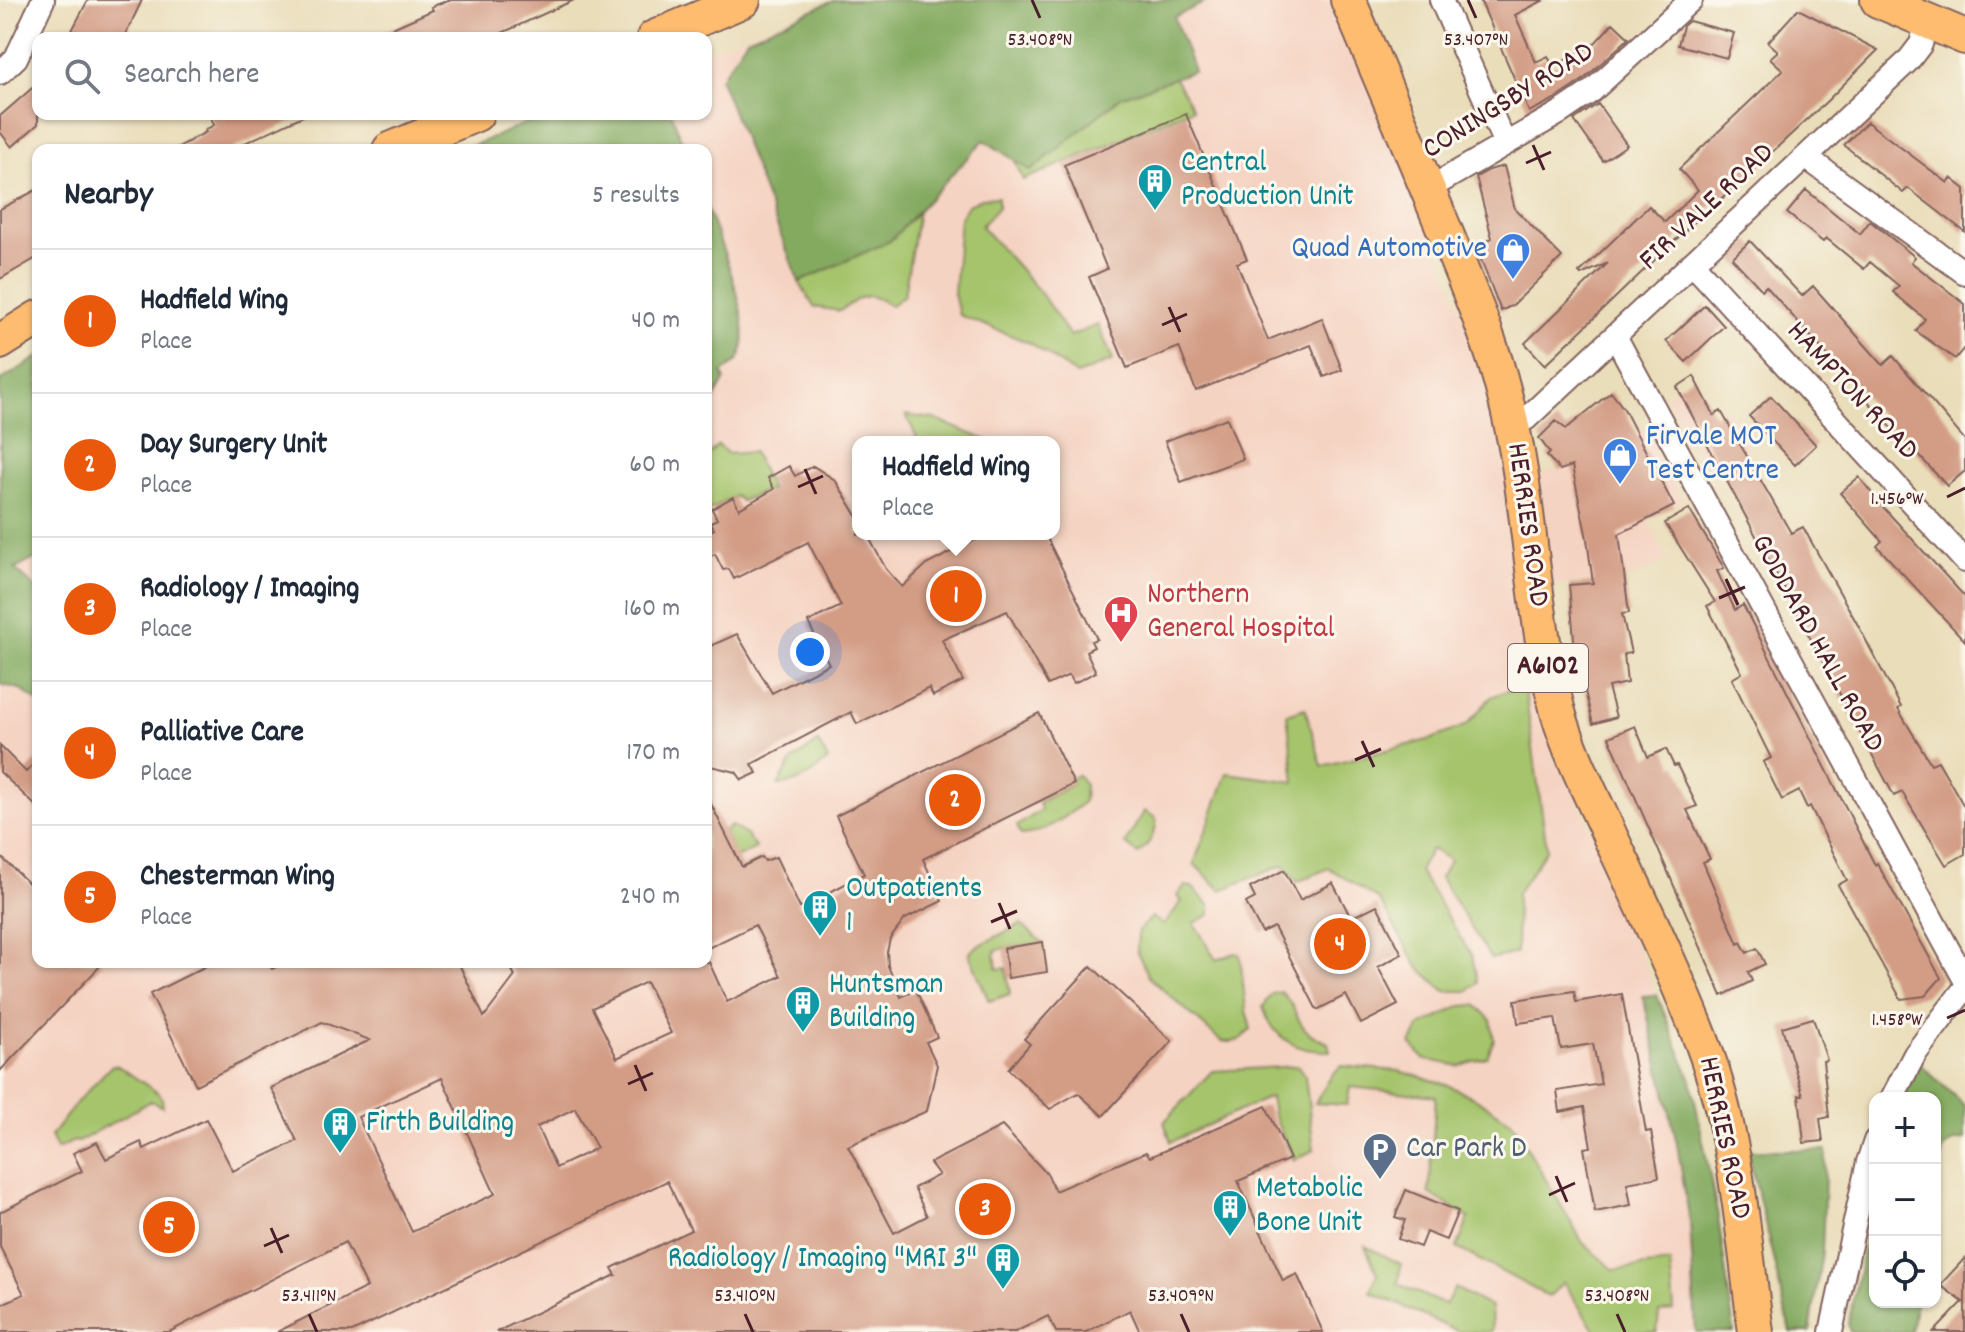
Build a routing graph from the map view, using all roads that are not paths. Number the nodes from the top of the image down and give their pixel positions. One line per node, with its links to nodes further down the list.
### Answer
1 (43, 0): 10 (street)
2 (743, 0): 8 (main road)
3 (1348, 0): 15 (main road, HERRIES ROAD / A6102)
4 (1441, 0): 13 (street)
5 (1691, 0): 13 (street, CONINGSBY ROAD)
6 (1878, 0): 7 (main road)
7 (1927, 21): 9 (main road); 14 (street, FIR VALE ROAD)
8 (668, 32)
9 (1965, 37)
10 (0, 73)
11 (462, 120): 12 (main road)
12 (404, 144)
13 (1505, 144): 15 (street, CONINGSBY ROAD)
14 (1807, 158): 16 (street, FIR VALE ROAD); 17 (street)
15 (1428, 189): 19 (main road, HERRIES ROAD / A6102)
16 (1692, 263): 18 (street, FIR VALE ROAD); 20 (street, HAMPTON ROAD)
17 (1965, 273)
18 (1615, 336): 19 (street, FIR VALE ROAD); 21 (street, GODDARD HALL ROAD)
19 (1512, 424): 25 (main road, HERRIES ROAD / A6102)
20 (1965, 561)
21 (1965, 980)
22 (1965, 988): 23 (street)
23 (1895, 1092)
24 (1869, 1163): 26 (street)
25 (1756, 1332)
26 (1831, 1332)

